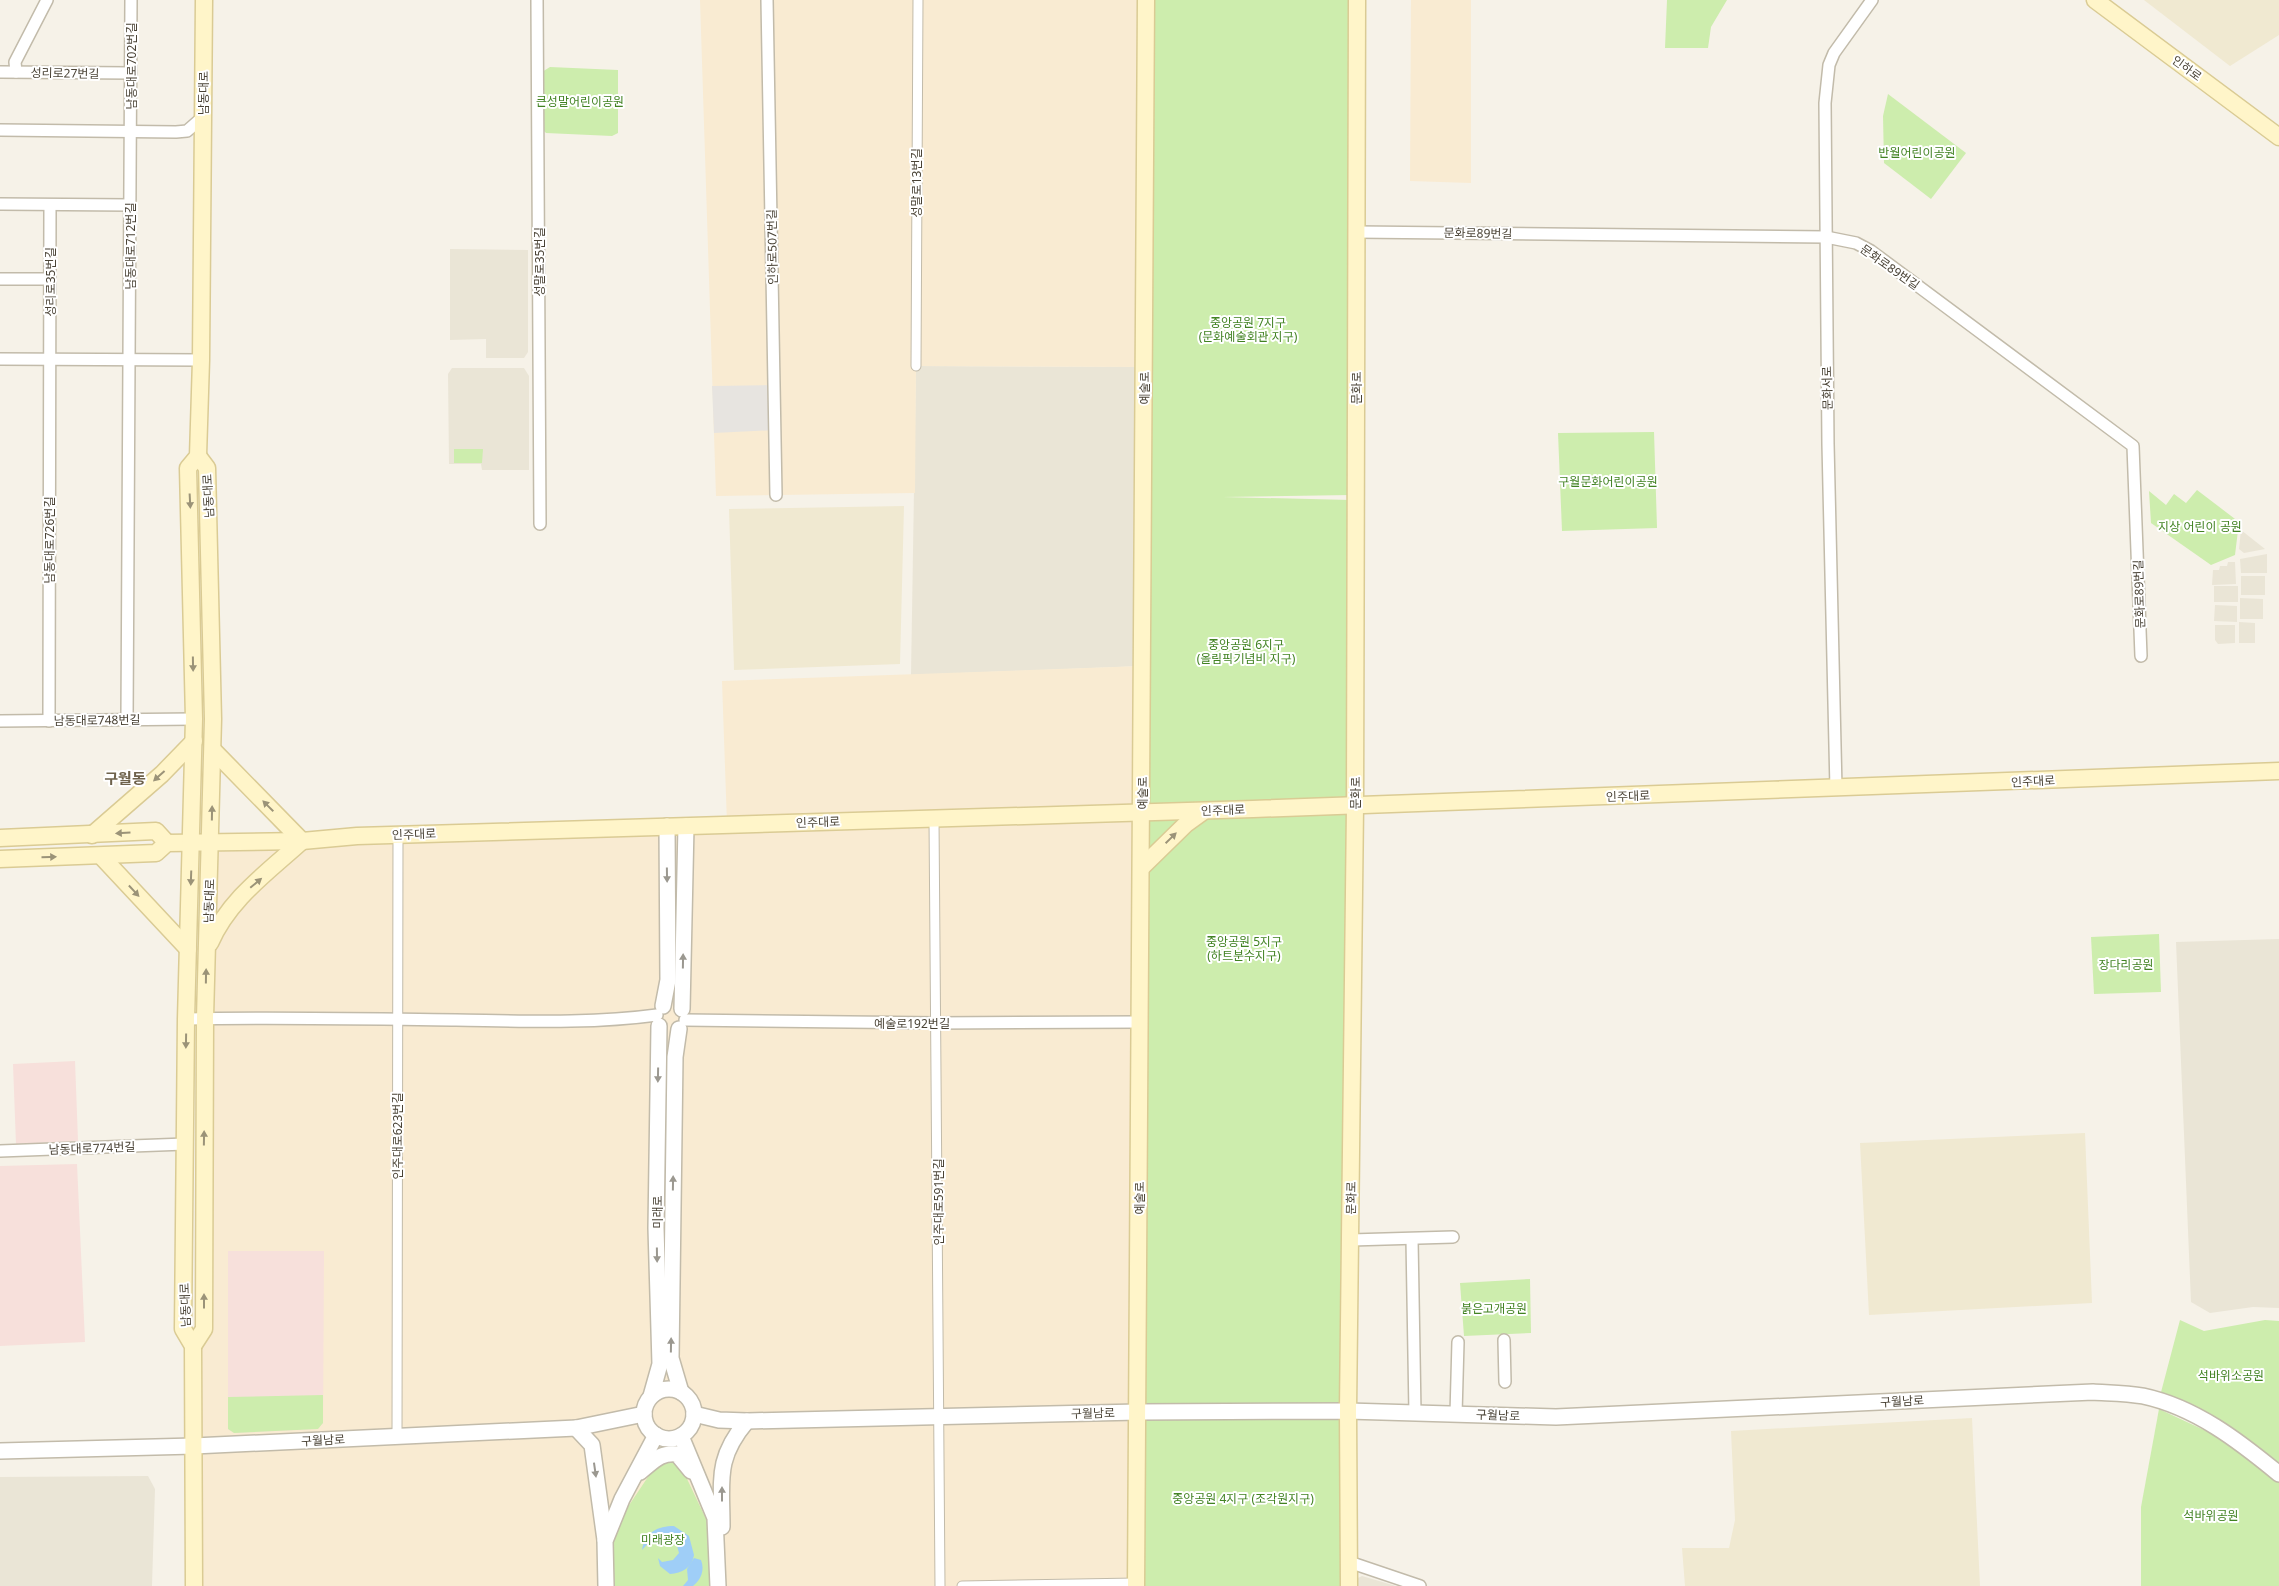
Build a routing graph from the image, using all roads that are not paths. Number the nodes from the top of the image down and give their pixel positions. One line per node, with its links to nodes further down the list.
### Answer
1 (47, 0): 12 (street)
2 (131, 0): 13 (street, 남동대로702번길)
3 (204, 0): 14 (main road, 남동대로)
4 (537, 0): 34 (street, 성말로35번길)
5 (767, 0): 33 (street, 인하로507번길)
6 (918, 0): 31 (street, 성말로13번길)
7 (1146, 0): 46 (main road, 예술로)
8 (1358, 0): 23 (main road, 문화로)
9 (1872, 0): 24 (street, 문화서로)
10 (2095, 0): 18 (main road, 인하로)
11 (0, 72): 12 (street, 성리로27번길)
12 (16, 72): 13 (street, 성리로27번길)
13 (131, 73): 16 (street, 남동대로702번길)
14 (203, 117): 17 (street); 19 (main road, 남동대로)
15 (0, 130): 16 (street)
16 (130, 132): 17 (street); 22 (street, 남동대로712번길)
17 (176, 132): 19 (street)
18 (2279, 137)
19 (202, 146): 30 (main road, 남동대로)
20 (0, 204): 21 (street)
21 (50, 205): 22 (street); 26 (street, 성리로35번길)
22 (130, 205): 29 (street, 남동대로712번길)
23 (1356, 232): 24 (street, 문화로89번길); 44 (main road, 문화로)
24 (1826, 237): 35 (street, 문화로89번길); 43 (street, 문화서로)
25 (0, 279): 26 (street)
26 (50, 279): 28 (street, 성리로35번길)
27 (0, 358): 28 (street)
28 (50, 359): 29 (street); 39 (street, 남동대로726번길)
29 (129, 360): 30 (street); 37 (street)
30 (201, 360): 32 (main road, 남동대로)
31 (916, 366)
32 (198, 456): 36 (main road, 남동대로, one-way to 36); 41 (main road, 남동대로)
33 (776, 495)
34 (540, 524)
35 (2141, 656)
36 (194, 719): 37 (street, 남동대로748번길); 40 (main road, 남동대로)
37 (127, 720): 39 (street, 남동대로748번길)
38 (0, 721): 39 (street, 남동대로748번길)
39 (49, 721)
40 (194, 742): 50 (main road, one-way to 50); 55 (main road, 남동대로)
41 (213, 750): 53 (main road, 남동대로, one-way to 41); 54 (main road, one-way to 41)
42 (2279, 771): 43 (main road, 인주대로)
43 (1836, 789): 44 (main road, 인주대로)
44 (1355, 806): 45 (main road, 인주대로); 73 (main road, 문화로)
45 (1204, 811): 46 (main road, 인주대로); 59 (main road, one-way to 45)
46 (1141, 813): 47 (main road, 인주대로); 59 (main road, 예술로)
47 (934, 819): 49 (main road, 인주대로); 68 (street, 인주대로591번길)
48 (667, 826): 49 (main road, 인주대로); 51 (main road, 인주대로); 62 (street, 미래로, one-way to 62)
49 (686, 826): 66 (street, 미래로, one-way to 49)
50 (92, 835): 52 (main road, 인주대로); 56 (main road, 인주대로, one-way to 50)
51 (398, 835): 54 (main road, 인주대로); 65 (street, 인주대로623번길)
52 (0, 838)
53 (211, 841): 54 (main road, 인주대로); 55 (main road, 인주대로); 61 (main road, 남동대로)
54 (302, 841): 61 (main road, one-way to 54)
55 (193, 842): 56 (main road, 인주대로); 60 (main road, 남동대로, one-way to 60)
56 (167, 843): 57 (main road, 인주대로)
57 (101, 856): 58 (main road, 인주대로, one-way to 57); 60 (main road, one-way to 60)
58 (0, 859)
59 (1141, 868): 67 (main road, 예술로)
60 (188, 949): 64 (main road, 남동대로)
61 (207, 950): 63 (main road, 남동대로, one-way to 61)
62 (660, 1016): 65 (street); 66 (street); 66 (street); 79 (street, 미래로, one-way to 79)
63 (206, 1018): 64 (street); 65 (street); 76 (main road, 남동대로, one-way to 63)
64 (186, 1019): 69 (main road, 남동대로, one-way to 69)
65 (397, 1019): 91 (street, 인주대로623번길)
66 (682, 1019): 68 (street, 예술로192번길); 78 (street, 미래로, one-way to 66)
67 (1140, 1022): 68 (street, 예술로192번길); 81 (main road, 예술로)
68 (936, 1023): 86 (street, 인주대로591번길)
69 (185, 1144): 70 (street, 남동대로774번길); 76 (main road, 남동대로)
70 (0, 1151)
71 (1453, 1237): 72 (street)
72 (1412, 1239): 73 (street); 82 (street)
73 (1351, 1240): 80 (main road, 문화로)
74 (1504, 1340): 77 (street)
75 (1458, 1342): 85 (street)
76 (193, 1346): 92 (main road, 남동대로)
77 (1505, 1382)
78 (681, 1392): 79 (street); 84 (street)
79 (651, 1396): 83 (street)
80 (1348, 1411): 81 (street, 구월남로); 82 (street, 구월남로); 99 (main road, 문화로)
81 (1138, 1412): 86 (street, 구월남로); 100 (main road, 예술로)
82 (1415, 1413): 85 (street, 구월남로)
83 (644, 1414): 88 (street, 구월남로); 89 (street)
84 (694, 1414): 87 (street, 구월남로); 90 (street)
85 (1456, 1414): 94 (street, 구월남로)
86 (939, 1416): 87 (street, 구월남로); 104 (street, 인주대로591번길)
87 (747, 1421): 98 (street, one-way to 87)
88 (576, 1428): 91 (street, 구월남로); 97 (street, one-way to 97)
89 (656, 1436): 90 (street); 95 (street)
90 (682, 1436): 96 (street)
91 (397, 1437): 92 (street, 구월남로)
92 (194, 1446): 93 (street, 구월남로); 101 (main road, 남동대로)
93 (0, 1451)
94 (2279, 1474)
95 (634, 1476): 96 (street); 97 (street)
96 (700, 1481): 98 (street)
97 (605, 1541): 102 (street)
98 (717, 1542): 103 (street)
99 (1349, 1562): 106 (main road, 문화로); 107 (street)
100 (1136, 1584): 105 (street)
101 (194, 1586)
102 (606, 1586)
103 (718, 1586)
104 (940, 1586)
105 (962, 1586)
106 (1349, 1586)
107 (1420, 1586)

